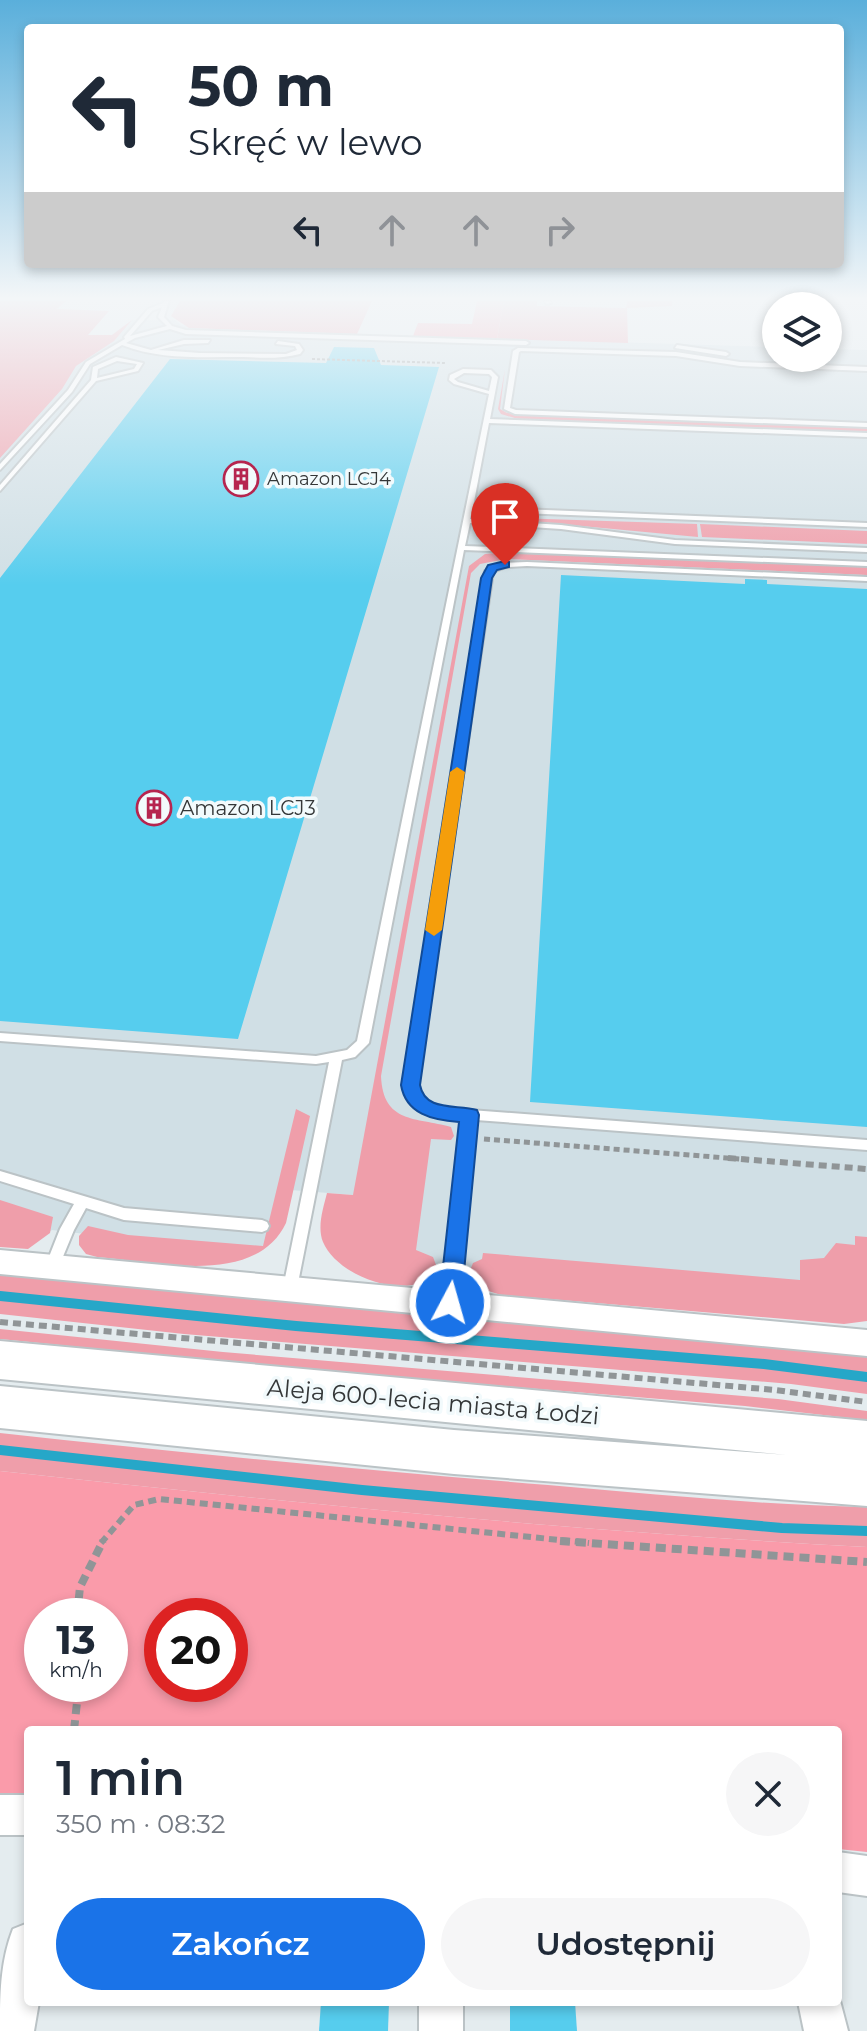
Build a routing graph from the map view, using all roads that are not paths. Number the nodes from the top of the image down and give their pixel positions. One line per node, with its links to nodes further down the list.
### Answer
1 (66, 396): 8 (lane)
2 (80, 396): 9 (lane)
3 (491, 396): 5 (lane)
4 (509, 396): 6 (lane)
5 (486, 421): 7 (lane); 10 (lane)
6 (867, 425)
7 (867, 435)
8 (0, 468)
9 (0, 489)
10 (469, 509): 11 (lane); 12 (lane)
11 (467, 521): 13 (lane); 14 (lane)
12 (867, 525)
13 (462, 548): 15 (lane); 18 (lane)
14 (867, 550)
15 (867, 564)
16 (867, 579): 19 (lane)
17 (0, 1037): 18 (lane)
18 (336, 1059): 26 (lane)
19 (470, 1115): 20 (lane); 27 (lane)
20 (867, 1145)
21 (0, 1176): 22 (lane)
22 (83, 1201): 23 (lane); 25 (lane)
23 (262, 1226)
24 (0, 1262): 25 (street)
25 (52, 1267): 26 (street)
26 (290, 1288): 27 (street)
27 (450, 1303): 28 (street)
28 (867, 1343)
29 (0, 1360): 31 (main road, Aleja 600-lecia miasta Łodzi)
30 (0, 1407): 32 (main road)
31 (867, 1442)
32 (867, 1483)
33 (0, 1815): 34 (street)
34 (24, 1815)
35 (842, 1873): 36 (street)
36 (867, 1876)
37 (24, 1966): 40 (street)
38 (441, 2006): 41 (street)
39 (821, 2006): 42 (street)
40 (12, 2031)
41 (441, 2031)
42 (826, 2031)

